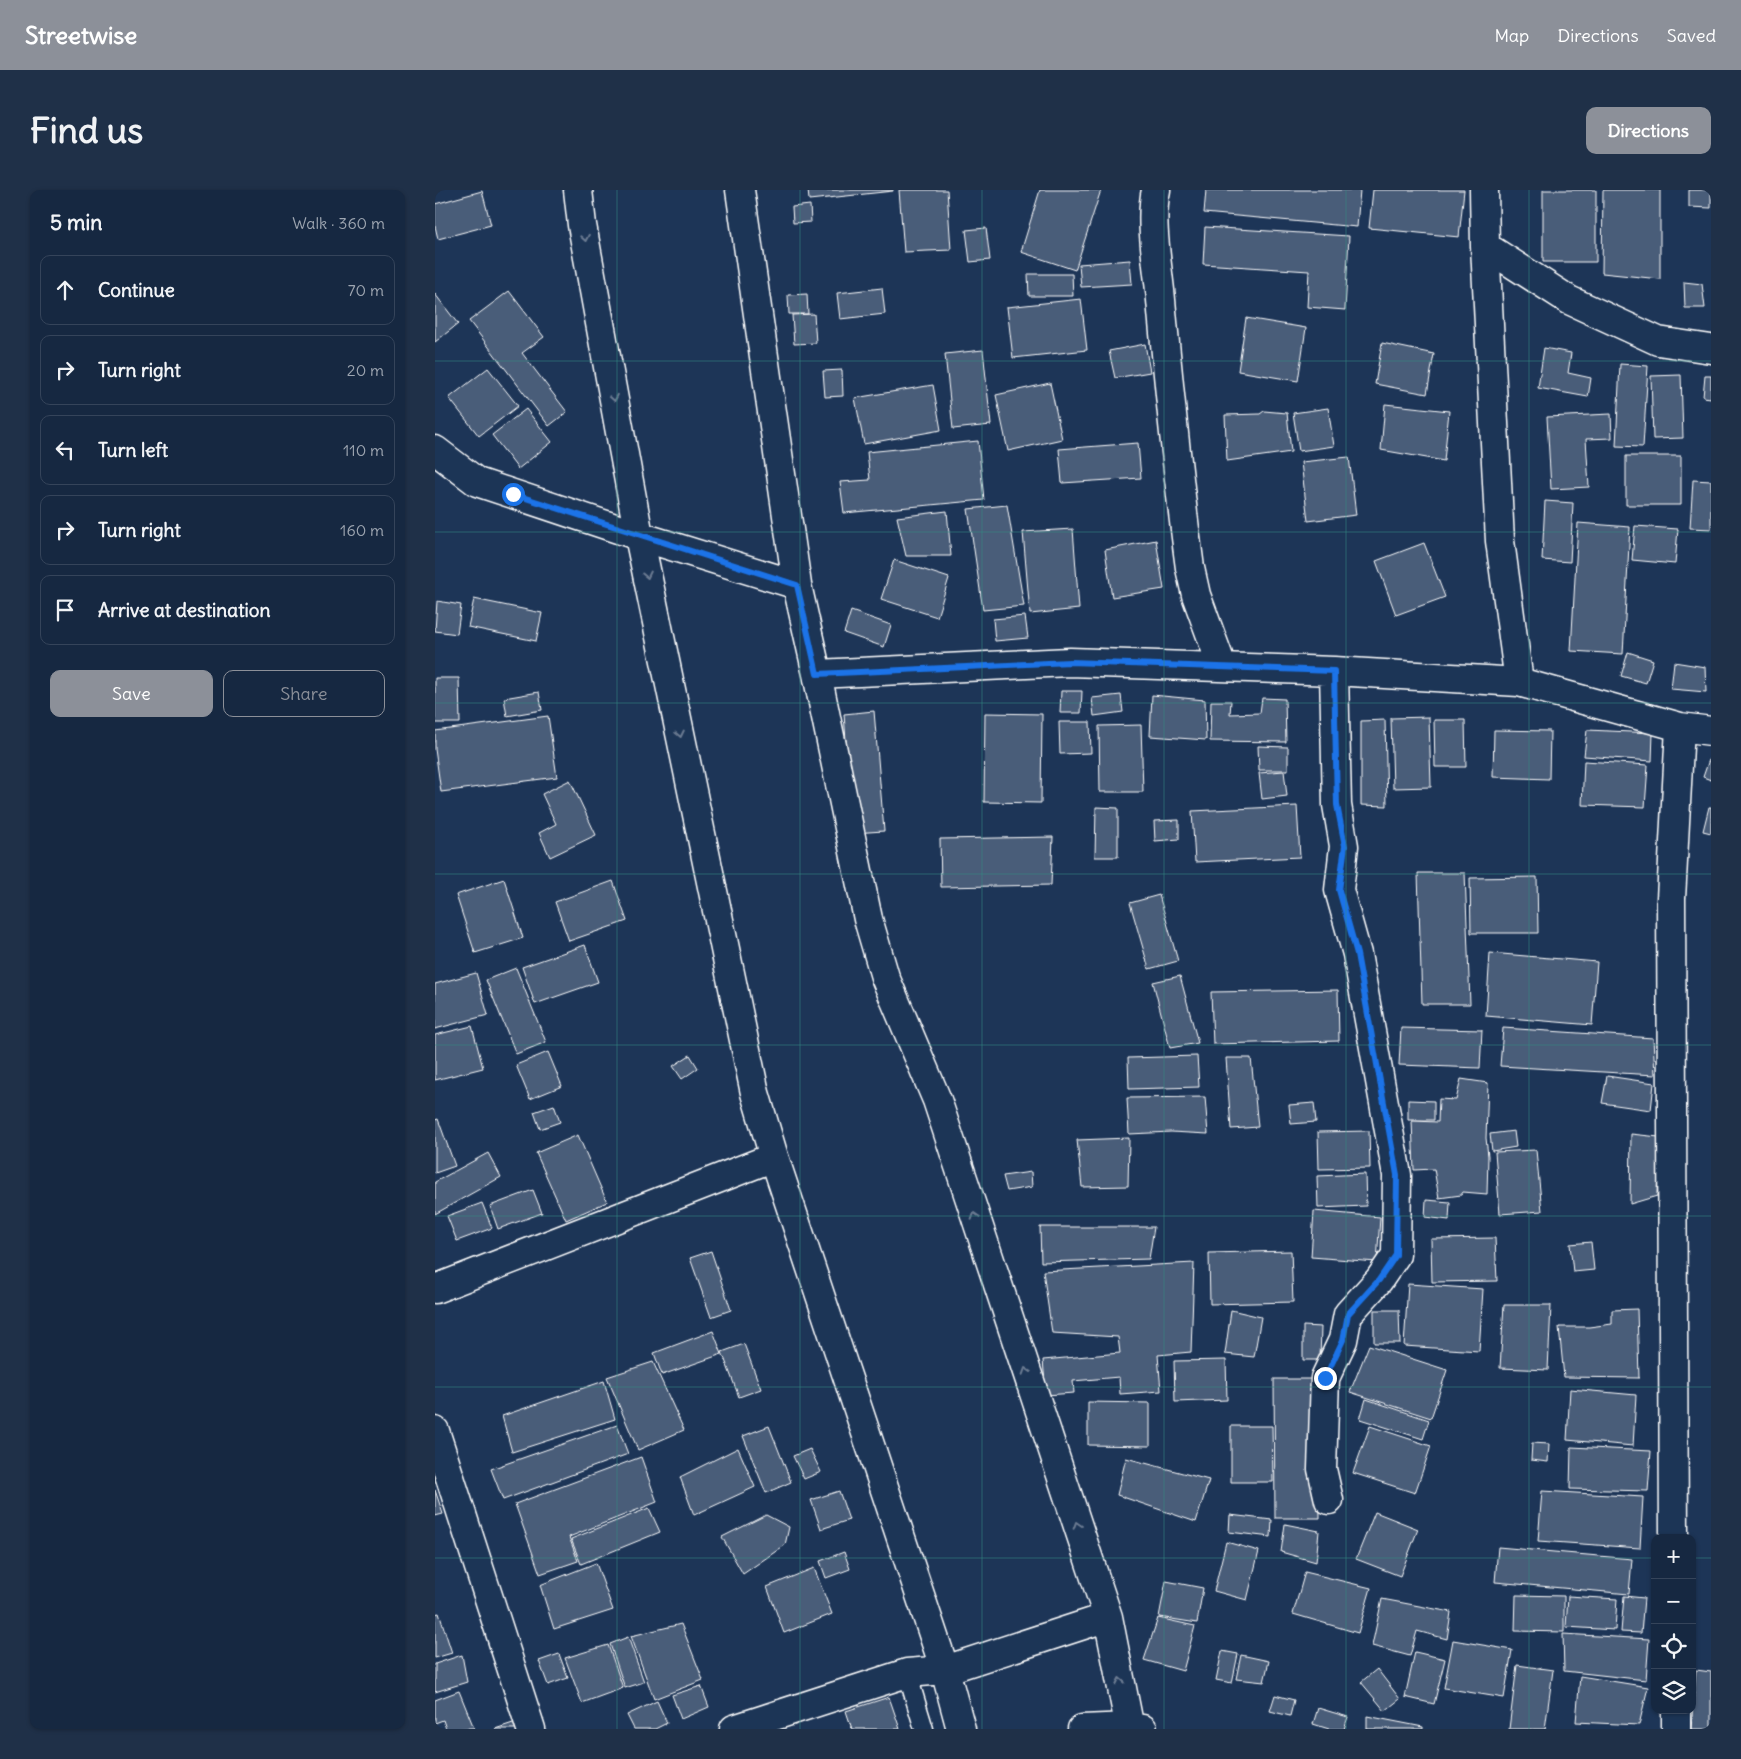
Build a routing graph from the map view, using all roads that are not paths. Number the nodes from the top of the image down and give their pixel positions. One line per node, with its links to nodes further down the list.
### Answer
1 (578, 190): 8 (street, one-way to 8)
2 (739, 190): 9 (street)
3 (1156, 190): 10 (street)
4 (1484, 190): 5 (street)
5 (1485, 246): 6 (street); 13 (street)
6 (1711, 349)
7 (435, 450): 8 (street)
8 (639, 536): 9 (street); 16 (street, one-way to 16)
9 (797, 585): 12 (street)
10 (1222, 666): 11 (street); 12 (street)
11 (1334, 671): 13 (street); 19 (street)
12 (817, 674): 21 (street, one-way to 12)
13 (1519, 682): 14 (street)
14 (1679, 727): 15 (street); 20 (street)
15 (1711, 731)
16 (774, 1157): 17 (street); 22 (street)
17 (435, 1289)
18 (435, 1431): 26 (street)
19 (1329, 1500)
20 (1674, 1534)
21 (1108, 1616): 22 (street); 25 (street, one-way to 21)
22 (945, 1670): 23 (street); 29 (street)
23 (907, 1673): 27 (street); 28 (lane)
24 (1676, 1714): 31 (street)
25 (1134, 1728): 30 (street)
26 (531, 1729)
27 (734, 1729)
28 (924, 1729)
29 (961, 1729)
30 (1082, 1729)
31 (1676, 1729)

